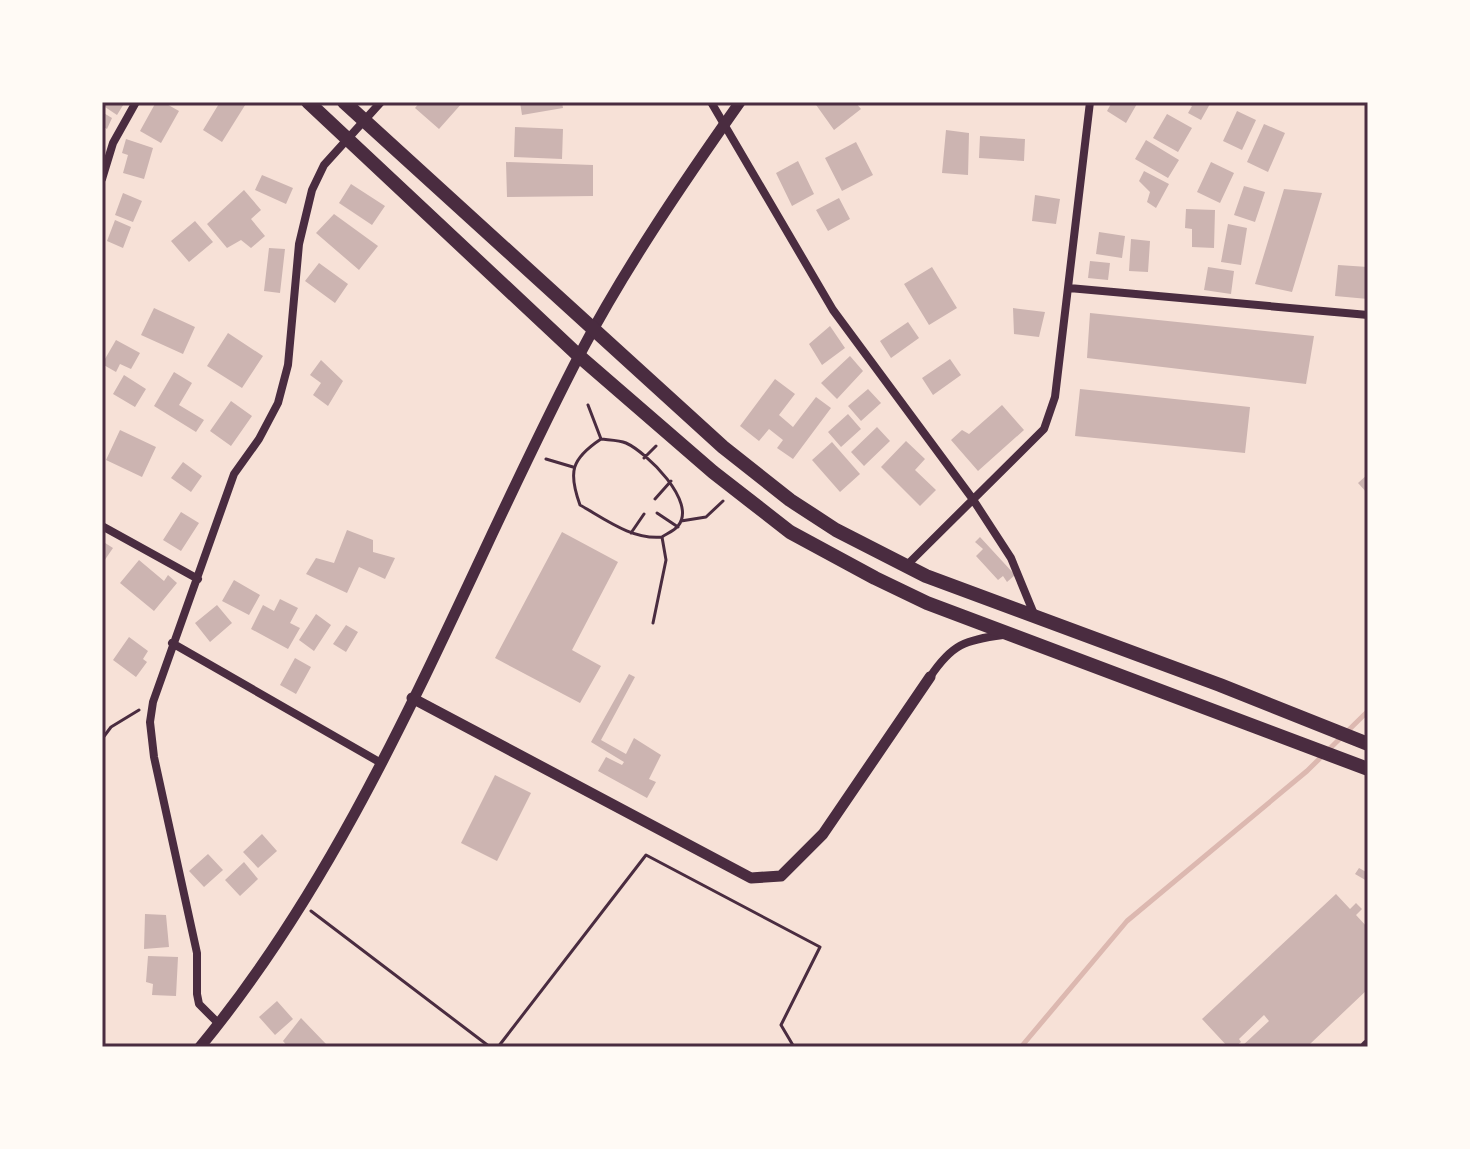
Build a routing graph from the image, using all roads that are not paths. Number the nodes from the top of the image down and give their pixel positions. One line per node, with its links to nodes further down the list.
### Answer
1 (136, 102): 11 (street)
2 (308, 102): 10 (highway)
3 (344, 102): 8 (highway)
4 (381, 102): 8 (street)
5 (711, 102): 9 (street)
6 (740, 102): 9 (street)
7 (1090, 102): 12 (street)
8 (364, 119): 10 (street); 14 (highway)
9 (724, 125): 14 (street); 16 (street)
10 (347, 138): 15 (highway); 19 (street)
11 (102, 179)
12 (1069, 288): 13 (street); 16 (street)
13 (1368, 315)
14 (593, 329): 15 (street); 18 (highway)
15 (579, 356): 21 (highway); 24 (street)
16 (972, 498): 18 (street); 20 (street)
17 (102, 526): 19 (street)
18 (905, 567): 20 (highway)
19 (198, 579): 22 (street)
20 (1035, 617): 25 (highway)
21 (1008, 634): 23 (street); 27 (highway)
22 (172, 643): 26 (street); 28 (street)
23 (930, 677): 24 (street)
24 (412, 698): 26 (street)
25 (1368, 744)
26 (381, 763): 28 (street)
27 (1368, 769)
28 (219, 1024): 29 (street)
29 (200, 1047)

